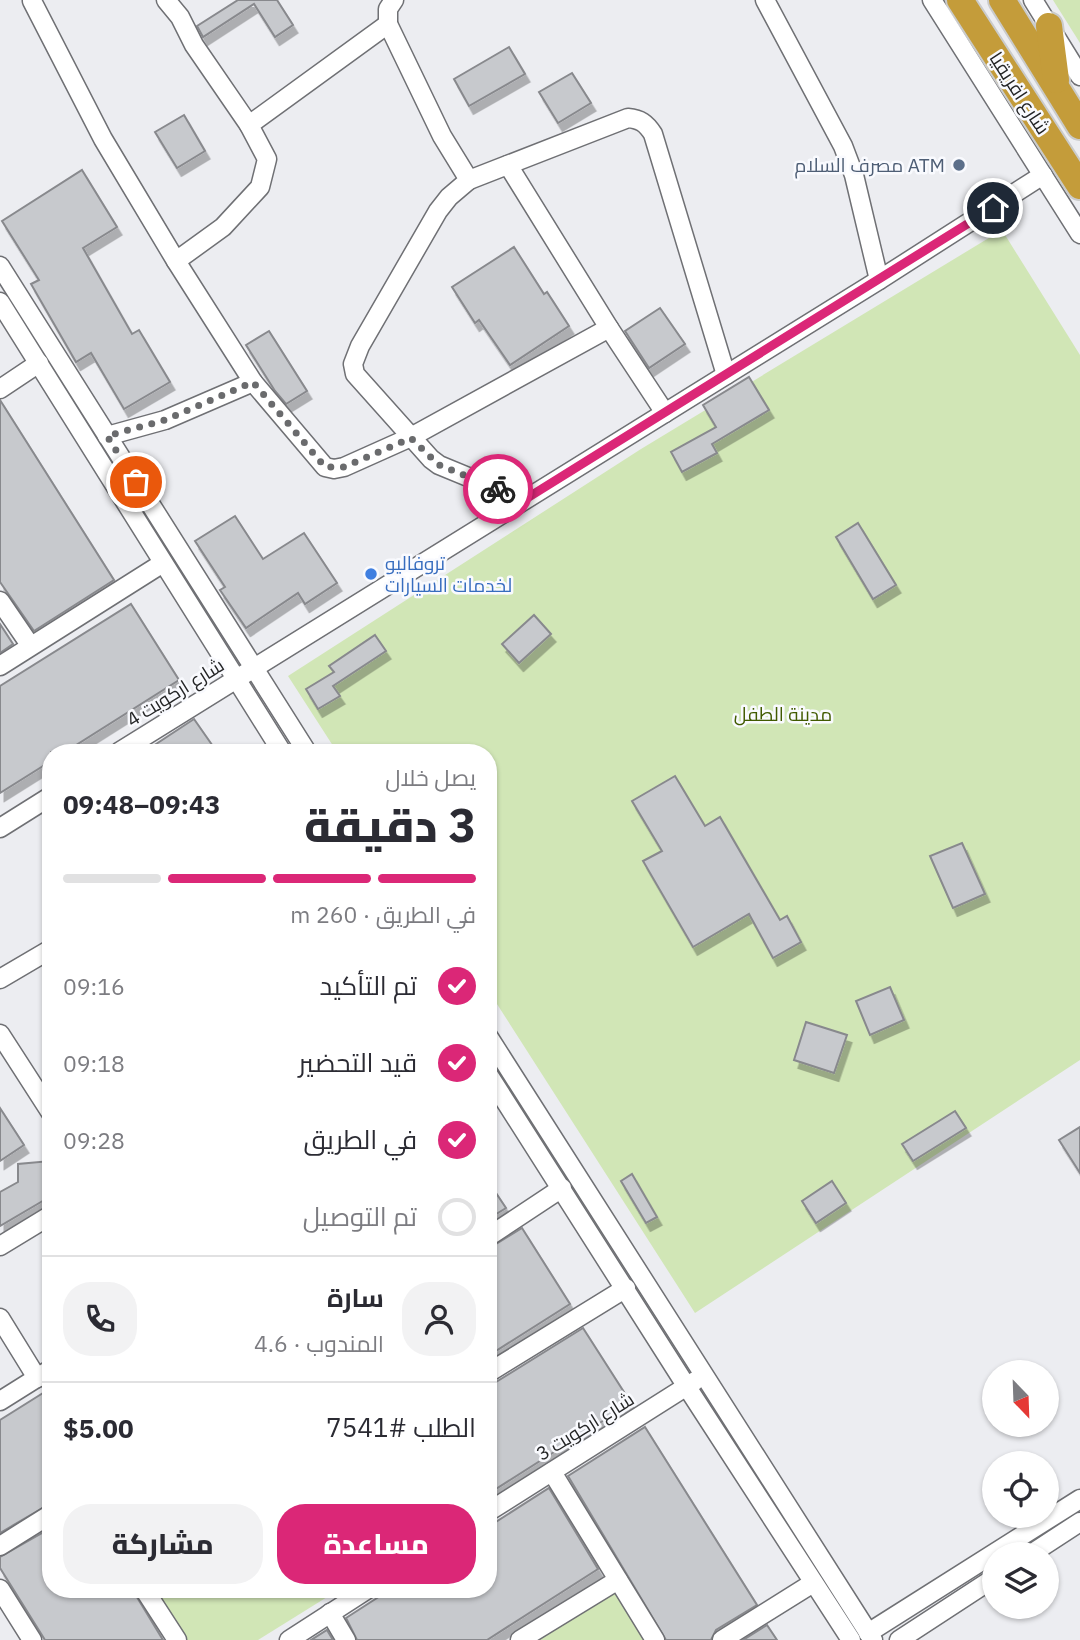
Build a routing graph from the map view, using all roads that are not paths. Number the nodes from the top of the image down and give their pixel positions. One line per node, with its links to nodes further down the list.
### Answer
1 (33, 0): 19 (street)
2 (166, 0): 12 (street)
3 (394, 0): 9 (street)
4 (765, 0): 21 (street)
5 (932, 0): 15 (street)
6 (960, 0): 17 (highway, شارع افريقيا)
7 (1002, 0): 11 (highway, شارع افريقيا)
8 (1033, 0): 10 (street)
9 (388, 24): 12 (street); 16 (street)
10 (1049, 26): 11 (highway)
11 (1068, 82): 13 (highway, شارع افريقيا)
12 (249, 125): 19 (street)
13 (1080, 126)
14 (508, 165): 16 (street); 23 (street); 25 (street)
15 (1043, 175): 18 (street); 21 (street, شارع اركويت 4)
16 (469, 180): 30 (street)
17 (1080, 186)
18 (1080, 234)
19 (176, 261): 26 (street)
20 (0, 265): 29 (street)
21 (880, 280): 25 (street, شارع اركويت 4)
22 (0, 302): 24 (street)
23 (608, 328): 28 (street); 30 (street)
24 (39, 363): 27 (street); 32 (street)
25 (726, 375): 28 (street, شارع اركويت 4)
26 (253, 382): 29 (street); 30 (street)
27 (0, 390)
28 (665, 413): 31 (street, شارع اركويت 4)
29 (107, 436): 36 (street)
30 (411, 438): 31 (street)
31 (524, 500): 36 (street, شارع اركويت 4)
32 (163, 563): 34 (street); 37 (street)
33 (0, 601): 34 (street)
34 (30, 645): 35 (street)
35 (0, 666)
36 (254, 668): 37 (street, شارع اركويت 4); 40 (street)
37 (235, 679): 38 (street, شارع اركويت 4); 39 (street)
38 (133, 744)
39 (277, 744)
40 (302, 744)
41 (42, 802): 42 (street)
42 (0, 828)
43 (42, 954): 44 (street)
44 (0, 979)
45 (0, 1034): 47 (street)
46 (497, 1050): 58 (street)
47 (42, 1099)
48 (497, 1099): 49 (street)
49 (562, 1188): 51 (street); 53 (street)
50 (42, 1220): 52 (street)
51 (497, 1231)
52 (0, 1246)
53 (626, 1288): 55 (street); 59 (street)
54 (0, 1318): 56 (street)
55 (497, 1367)
56 (42, 1371)
57 (42, 1375): 60 (street)
58 (705, 1376): 59 (street, شارع اركويت 3); 75 (street)
59 (687, 1387): 61 (street, شارع اركويت 3); 69 (street)
60 (0, 1401)
61 (552, 1472): 63 (street, شارع اركويت 3); 68 (street)
62 (1080, 1499): 75 (street)
63 (497, 1506)
64 (42, 1520): 67 (street)
65 (1080, 1522): 66 (street)
66 (1049, 1542)
67 (0, 1546)
68 (618, 1580): 80 (street); 81 (street)
69 (813, 1583): 82 (street); 83 (street)
70 (982, 1586): 84 (street)
71 (0, 1589): 76 (street)
72 (151, 1598): 77 (street)
73 (354, 1598): 74 (street)
74 (330, 1613): 78 (street); 79 (street)
75 (871, 1636)
76 (32, 1640)
77 (177, 1640)
78 (289, 1640)
79 (346, 1640)
80 (520, 1640)
81 (655, 1640)
82 (722, 1640)
83 (851, 1640)
84 (899, 1640)

